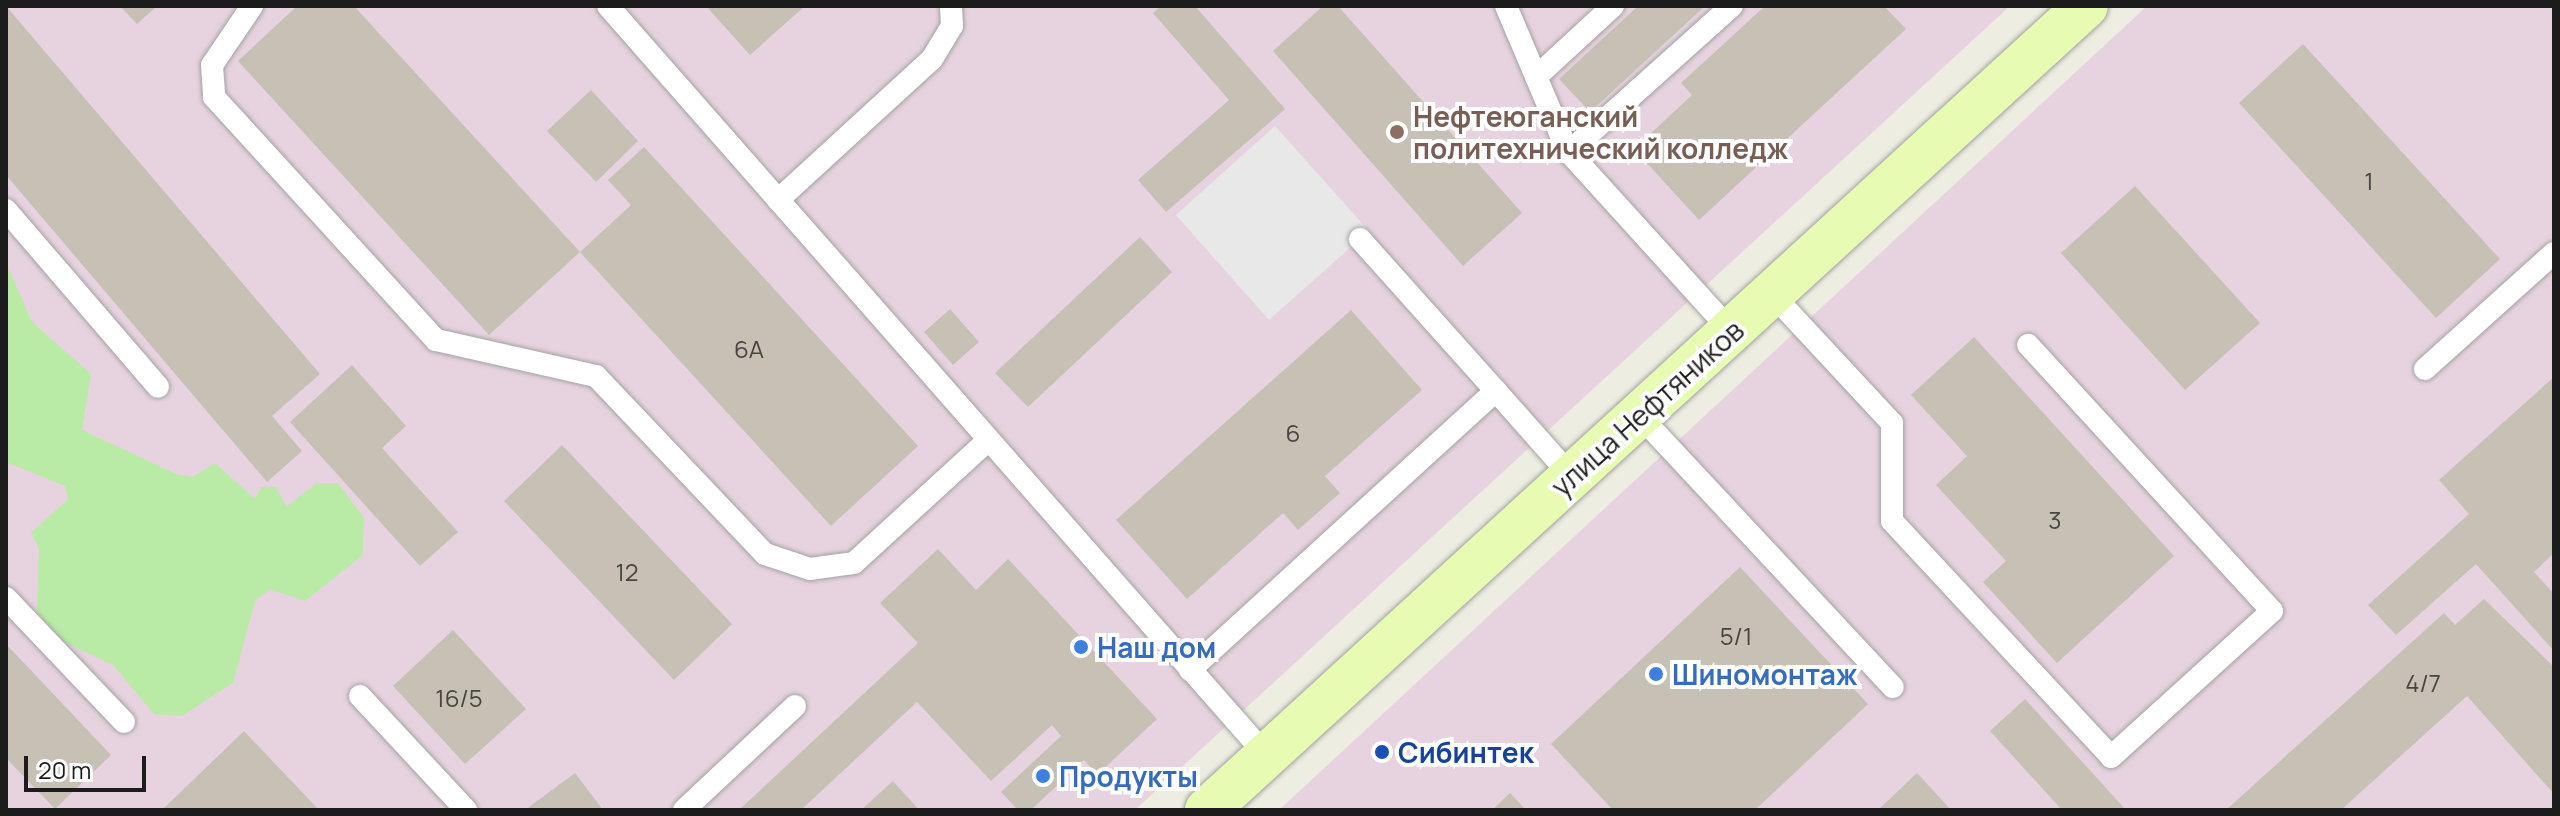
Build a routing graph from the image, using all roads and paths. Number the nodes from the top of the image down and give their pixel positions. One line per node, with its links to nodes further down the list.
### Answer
1 (252, 6): 21 (lane)
2 (608, 6): 10 (lane)
3 (951, 6): 10 (lane)
4 (1506, 6): 8 (lane)
5 (1613, 6): 8 (lane)
6 (1732, 6): 9 (lane)
7 (2086, 6): 14 (main road, улица Нефтяников)
8 (1536, 77): 9 (lane)
9 (1569, 152): 15 (lane)
10 (778, 200): 21 (lane)
11 (6, 210): 18 (lane)
12 (1360, 239): 19 (lane)
13 (2554, 253): 17 (lane)
14 (1772, 294): 15 (main road, улица Нефтяников); 16 (lane)
15 (1731, 331): 20 (main road, улица Нефтяников)
16 (2028, 345)
17 (2425, 369)
18 (158, 387)
19 (1496, 391): 22 (lane); 24 (lane)
20 (1639, 415): 22 (main road, улица Нефтяников); 25 (lane)
21 (988, 440): 24 (lane)
22 (1572, 477): 29 (main road, улица Нефтяников)
23 (6, 598): 28 (lane)
24 (1190, 670): 29 (lane)
25 (1893, 687)
26 (360, 696): 30 (lane)
27 (795, 706): 31 (lane)
28 (124, 722)
29 (1267, 756): 32 (main road, улица Нефтяников)
30 (466, 810)
31 (684, 810)
32 (1207, 810)

